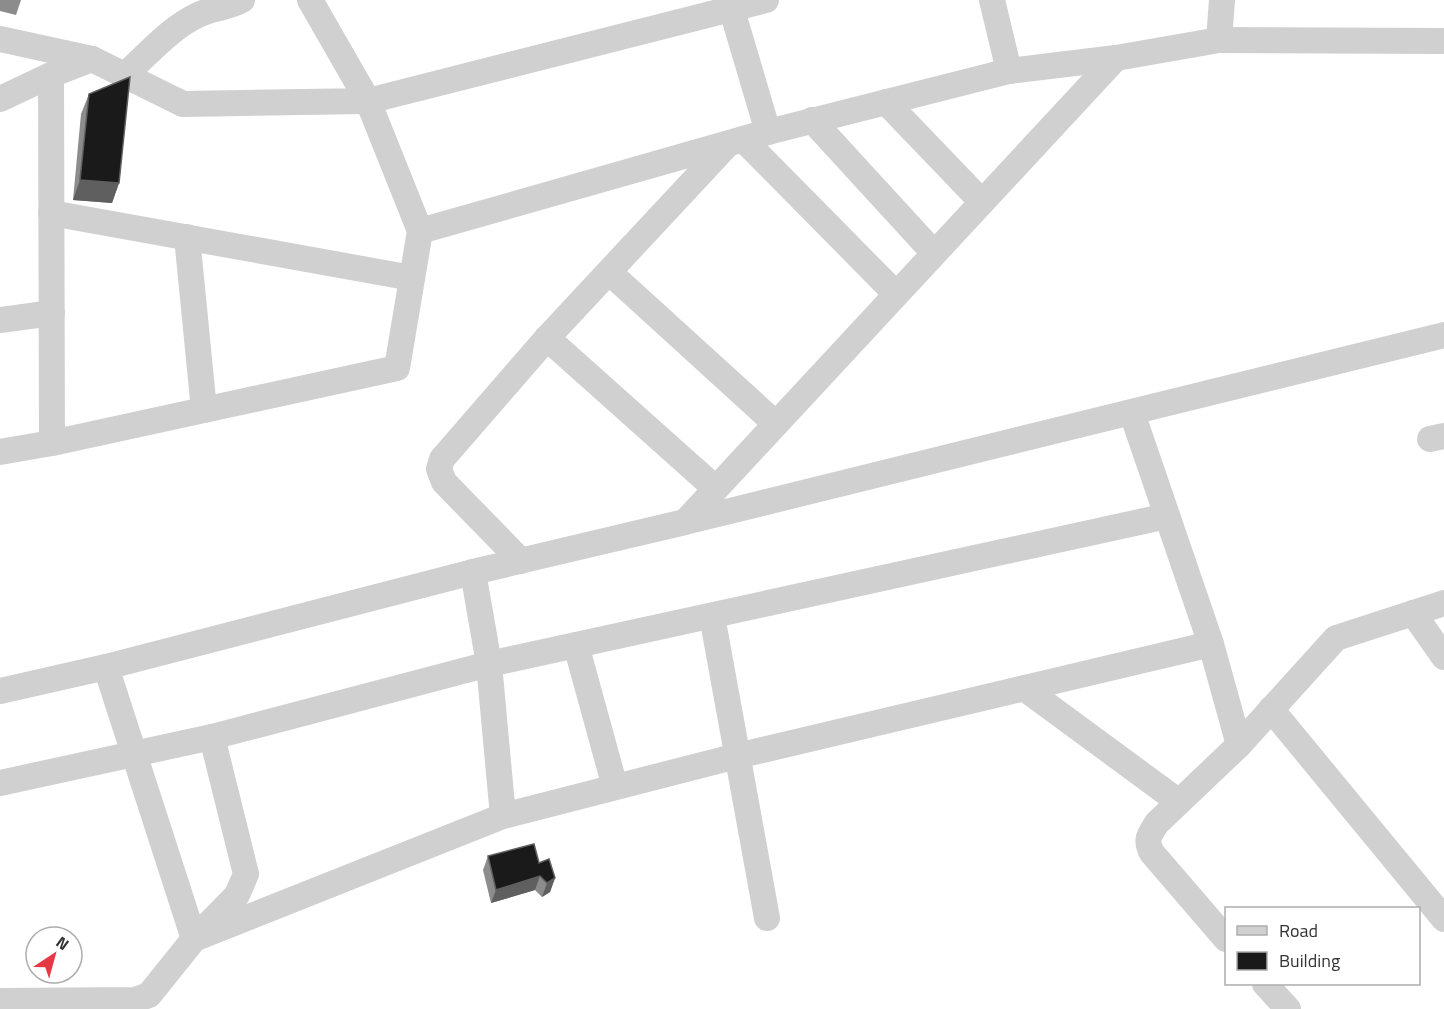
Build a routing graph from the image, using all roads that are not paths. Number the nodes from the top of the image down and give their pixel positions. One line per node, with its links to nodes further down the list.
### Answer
1 (242, 0): 14 (street)
2 (310, 0): 16 (street)
3 (766, 0): 6 (street)
4 (992, 0): 12 (street)
5 (1222, 0): 8 (street)
6 (730, 5): 16 (street); 19 (street)
7 (0, 39): 10 (street)
8 (1219, 40): 9 (street); 11 (street)
9 (1444, 41)
10 (92, 58): 13 (street); 14 (street)
11 (1116, 58): 12 (street); 21 (street)
12 (1009, 71): 17 (street)
13 (51, 75): 15 (street); 22 (street)
14 (125, 75): 16 (street)
15 (0, 99)
16 (368, 101): 23 (street)
17 (886, 102): 18 (street); 21 (street)
18 (812, 120): 19 (street); 25 (street)
19 (768, 132): 20 (street)
20 (736, 141): 23 (street); 26 (street); 28 (street)
21 (981, 202): 25 (street)
22 (51, 213): 24 (street); 29 (street)
23 (420, 231): 27 (street)
24 (187, 237): 27 (street); 33 (street)
25 (934, 253): 28 (street)
26 (609, 272): 32 (street); 35 (street)
27 (412, 278): 33 (street)
28 (896, 294): 35 (street)
29 (52, 312): 30 (street); 36 (street)
30 (0, 320)
31 (1444, 335): 34 (street)
32 (547, 338): 38 (street); 41 (street)
33 (204, 410): 36 (street)
34 (1132, 413): 39 (street); 40 (street)
35 (776, 424): 38 (street)
36 (52, 443): 37 (street)
37 (0, 452)
38 (715, 489): 40 (street)
39 (1167, 516): 45 (street); 46 (street)
40 (685, 522): 41 (street)
41 (521, 561): 42 (street)
42 (473, 572): 49 (street); 50 (street)
43 (1444, 603): 44 (street)
44 (1413, 613): 48 (street); 53 (street)
45 (712, 615): 47 (street); 57 (street)
46 (1211, 644): 51 (street); 55 (street)
47 (576, 645): 49 (street); 59 (street)
48 (1444, 657)
49 (489, 664): 54 (street); 61 (street)
50 (106, 667): 52 (street); 56 (street)
51 (1024, 688): 57 (street); 60 (street)
52 (0, 691)
53 (1271, 709): 55 (street); 63 (street)
54 (212, 737): 56 (street); 65 (street)
55 (1239, 745): 60 (street)
56 (135, 752): 58 (street); 65 (street)
57 (737, 756): 59 (street); 62 (street)
58 (0, 783)
59 (615, 787): 61 (street)
60 (1179, 802): 64 (street)
61 (503, 816): 65 (street)
62 (766, 918)
63 (1444, 919)
64 (1225, 937)
65 (194, 939): 67 (street)
66 (1266, 985): 68 (street)
67 (0, 1001)
68 (1288, 1009)

